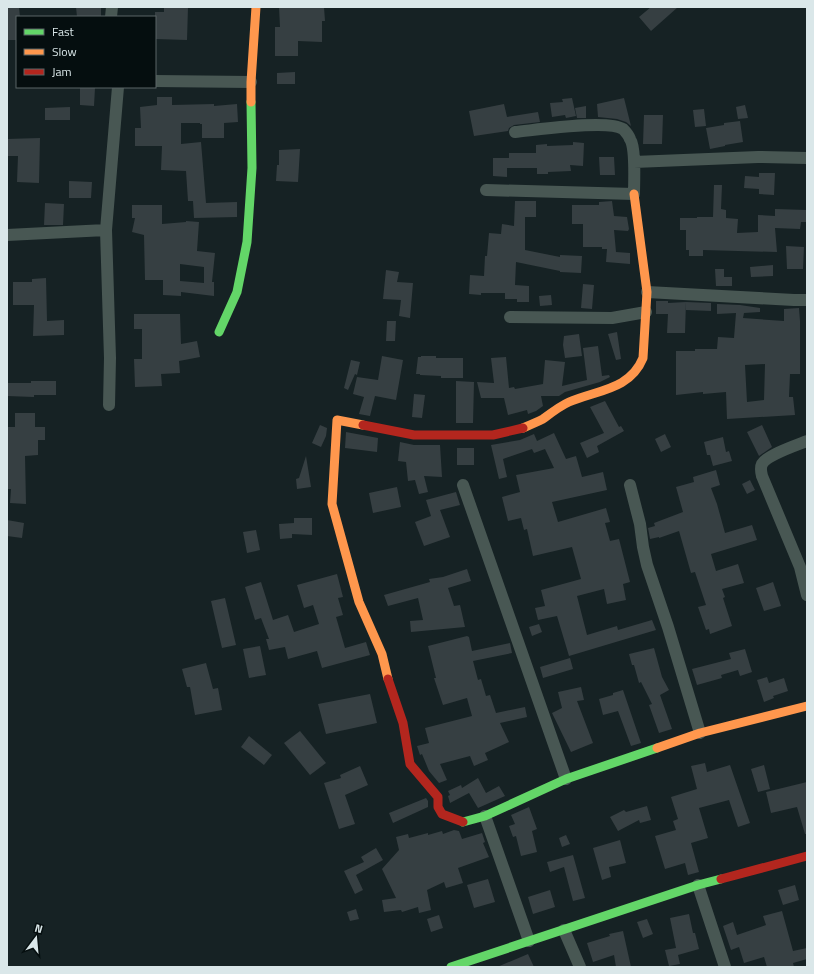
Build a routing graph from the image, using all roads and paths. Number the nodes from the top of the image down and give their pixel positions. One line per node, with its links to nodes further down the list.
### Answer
1 (256, 7): 3 (street)
2 (156, 81): 3 (street)
3 (251, 82): 16 (street)
4 (118, 88): 10 (street)
5 (515, 132): 7 (street)
6 (807, 158): 7 (street)
7 (634, 162): 9 (street)
8 (486, 190): 9 (street)
9 (634, 194): 12 (street)
10 (106, 230): 11 (street); 17 (street)
11 (7, 235)
12 (647, 292): 13 (street); 14 (street)
13 (807, 300)
14 (646, 312): 15 (street); 25 (street)
15 (510, 317)
16 (219, 332)
17 (109, 405)
18 (807, 441): 21 (street)
19 (463, 485): 24 (street)
20 (630, 485): 23 (street)
21 (807, 595)
22 (807, 706): 23 (street)
23 (700, 733): 24 (street)
24 (566, 779): 25 (street)
25 (485, 816): 29 (street)
26 (807, 856): 27 (street)
27 (698, 885): 28 (street); 32 (street)
28 (564, 930): 29 (street); 31 (street)
29 (529, 941): 30 (street)
30 (451, 967)
31 (580, 967)
32 (725, 967)

